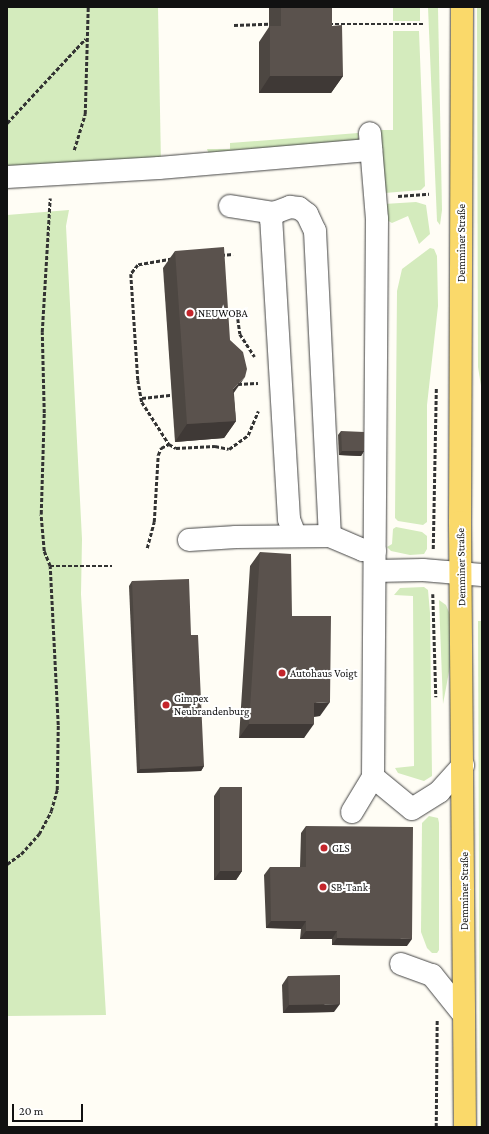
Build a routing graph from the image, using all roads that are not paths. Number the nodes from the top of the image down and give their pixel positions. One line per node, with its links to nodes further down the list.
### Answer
1 (462, 7): 9 (main road, Demminer Straße)
2 (7, 177): 8 (street)
3 (230, 206): 4 (street)
4 (274, 213): 5 (street); 6 (street)
5 (295, 535): 6 (street); 7 (street)
6 (330, 536): 8 (street)
7 (189, 540)
8 (375, 561): 9 (street); 11 (street)
9 (472, 574): 10 (main road, Demminer Straße)
10 (463, 765): 11 (street); 14 (main road, Demminer Straße)
11 (373, 777): 12 (street)
12 (352, 812)
13 (401, 964): 14 (street)
14 (464, 1015): 15 (main road, Demminer Straße)
15 (465, 1127)

